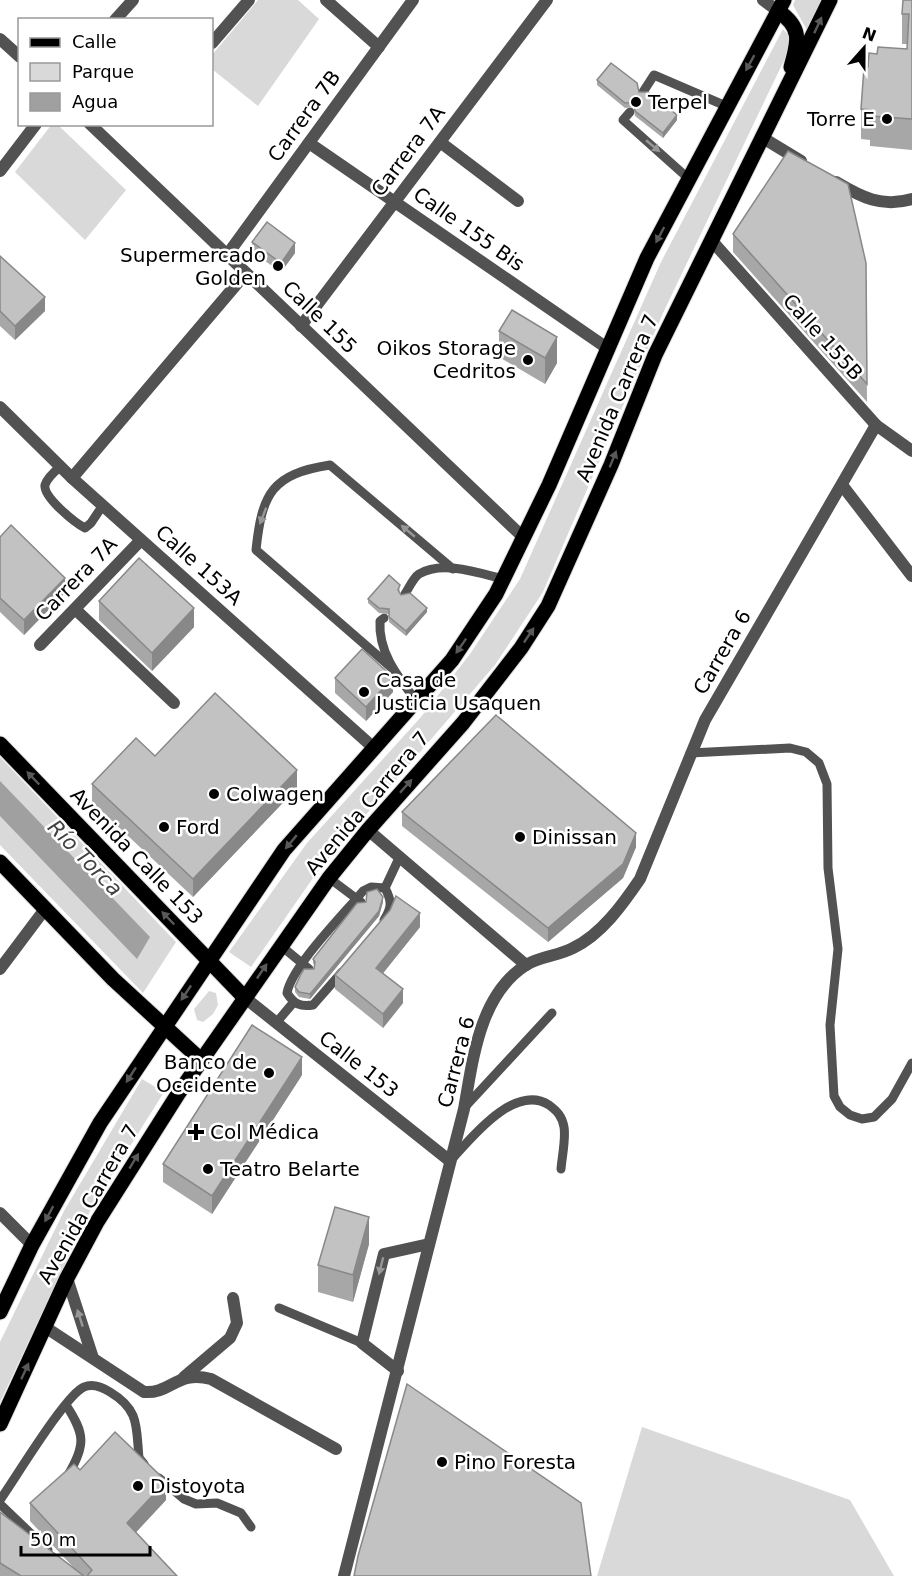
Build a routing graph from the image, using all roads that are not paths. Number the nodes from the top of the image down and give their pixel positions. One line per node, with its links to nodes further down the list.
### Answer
1 (133, 0): 9 (street)
2 (249, 0): 11 (street)
3 (326, 0): 12 (street)
4 (413, 0): 12 (street, Carrera 7B)
5 (547, 0): 21 (street, Carrera 7A)
6 (763, 0): 8 (street)
7 (830, 0): 16 (main road, Avenida Carrera 7, one-way to 7)
8 (781, 6): 15 (main road, Avenida Carrera 7, one-way to 15); 16 (main road)
9 (117, 18)
10 (0, 39): 13 (street)
11 (213, 42)
12 (379, 47): 22 (street, Carrera 7B)
13 (18, 55)
14 (642, 92): 15 (lane)
15 (726, 106): 24 (main road, Avenida Carrera 7)
16 (777, 110): 20 (main road, Avenida Carrera 7)
17 (630, 112): 24 (lane, one-way to 24)
18 (34, 126): 23 (street)
19 (92, 126): 29 (street, Calle 155)
20 (763, 138): 25 (street); 28 (main road, Avenida Carrera 7)
21 (440, 142): 26 (street, Carrera 7A); 27 (street)
22 (309, 143): 26 (street, Calle 155 Bis); 29 (street, Carrera 7B)
23 (0, 171)
24 (689, 179): 32 (main road, Avenida Carrera 7, one-way to 32)
25 (912, 199)
26 (395, 201): 31 (street, Carrera 7A); 32 (street, Calle 155 Bis)
27 (518, 201)
28 (712, 241): 34 (street, Calle 155B); 55 (main road, Avenida Carrera 7, one-way to 28)
29 (227, 255): 30 (street, Calle 155)
30 (246, 273): 31 (street, Calle 155); 37 (street)
31 (301, 326): 40 (street, Calle 155)
32 (607, 348): 40 (main road, Avenida Carrera 7)
33 (0, 407): 36 (street, Calle 153A)
34 (876, 425): 35 (street, Calle 155B); 38 (street, Carrera 6)
35 (912, 451)
36 (61, 466): 37 (street, Calle 153A); 39 (lane)
37 (72, 477): 39 (street, Calle 153A)
38 (842, 485): 43 (street); 54 (street, Carrera 6)
39 (103, 506): 41 (street, Calle 153A)
40 (524, 538): 44 (main road, Avenida Carrera 7)
41 (141, 540): 46 (street, Carrera 7A); 53 (street, Calle 153A)
42 (453, 569): 44 (lane); 45 (lane); 49 (lane, one-way to 49)
43 (912, 576)
44 (503, 579): 50 (main road, Avenida Carrera 7, one-way to 50)
45 (405, 594)
46 (75, 609): 48 (street, Carrera 7A); 51 (street)
47 (384, 618): 49 (lane)
48 (40, 645)
49 (393, 669): 50 (lane)
50 (417, 702): 53 (main road, Avenida Carrera 7)
51 (174, 703)
52 (0, 744): 64 (main road, Avenida Calle 153, one-way to 52)
53 (375, 749): 64 (main road, Avenida Carrera 7, one-way to 64)
54 (690, 753): 66 (street, Carrera 6); 75 (lane)
55 (368, 830): 56 (street); 58 (main road, Avenida Carrera 7)
56 (400, 856): 59 (lane); 66 (street)
57 (0, 862): 61 (main road)
58 (329, 878): 60 (lane); 63 (main road, Avenida Carrera 7)
59 (385, 888): 60 (lane); 62 (lane)
60 (359, 901): 67 (lane)
61 (45, 909): 68 (street); 73 (main road)
62 (378, 928)
63 (280, 945): 67 (lane); 69 (main road, Avenida Carrera 7, one-way to 63)
64 (208, 960): 69 (main road, Avenida Calle 153); 73 (main road, Avenida Carrera 7, one-way to 73)
65 (351, 961): 70 (lane)
66 (526, 965): 76 (street, Carrera 6)
67 (306, 966): 70 (lane)
68 (0, 969)
69 (244, 997): 72 (street, Calle 153); 74 (main road, Avenida Carrera 7)
70 (293, 1003): 72 (lane)
71 (552, 1013): 76 (lane)
72 (276, 1023): 77 (street, Calle 153)
73 (164, 1026): 74 (main road); 81 (main road, Avenida Carrera 7, one-way to 81)
74 (201, 1060): 82 (main road, Avenida Carrera 7, one-way to 74)
75 (912, 1063)
76 (464, 1109): 77 (street, Carrera 6)
77 (450, 1161): 78 (lane); 80 (street, Carrera 6)
78 (561, 1168)
79 (0, 1213): 81 (street)
80 (429, 1244): 87 (street, one-way to 87); 89 (street, Carrera 6)
81 (32, 1245): 85 (main road, Avenida Carrera 7)
82 (67, 1278): 86 (main road, Avenida Carrera 7); 88 (street, one-way to 82)
83 (233, 1298): 90 (street)
84 (279, 1308): 87 (lane)
85 (0, 1312)
86 (45, 1327): 88 (street); 92 (main road, Avenida Carrera 7, one-way to 86)
87 (362, 1343): 89 (street)
88 (93, 1358): 90 (street)
89 (398, 1371): 98 (street, Carrera 6)
90 (184, 1377): 93 (street)
91 (66, 1405): 94 (lane); 95 (lane); 96 (lane)
92 (0, 1424)
93 (336, 1449)
94 (59, 1485)
95 (0, 1502): 97 (lane)
96 (251, 1527)
97 (59, 1561)
98 (344, 1576)

